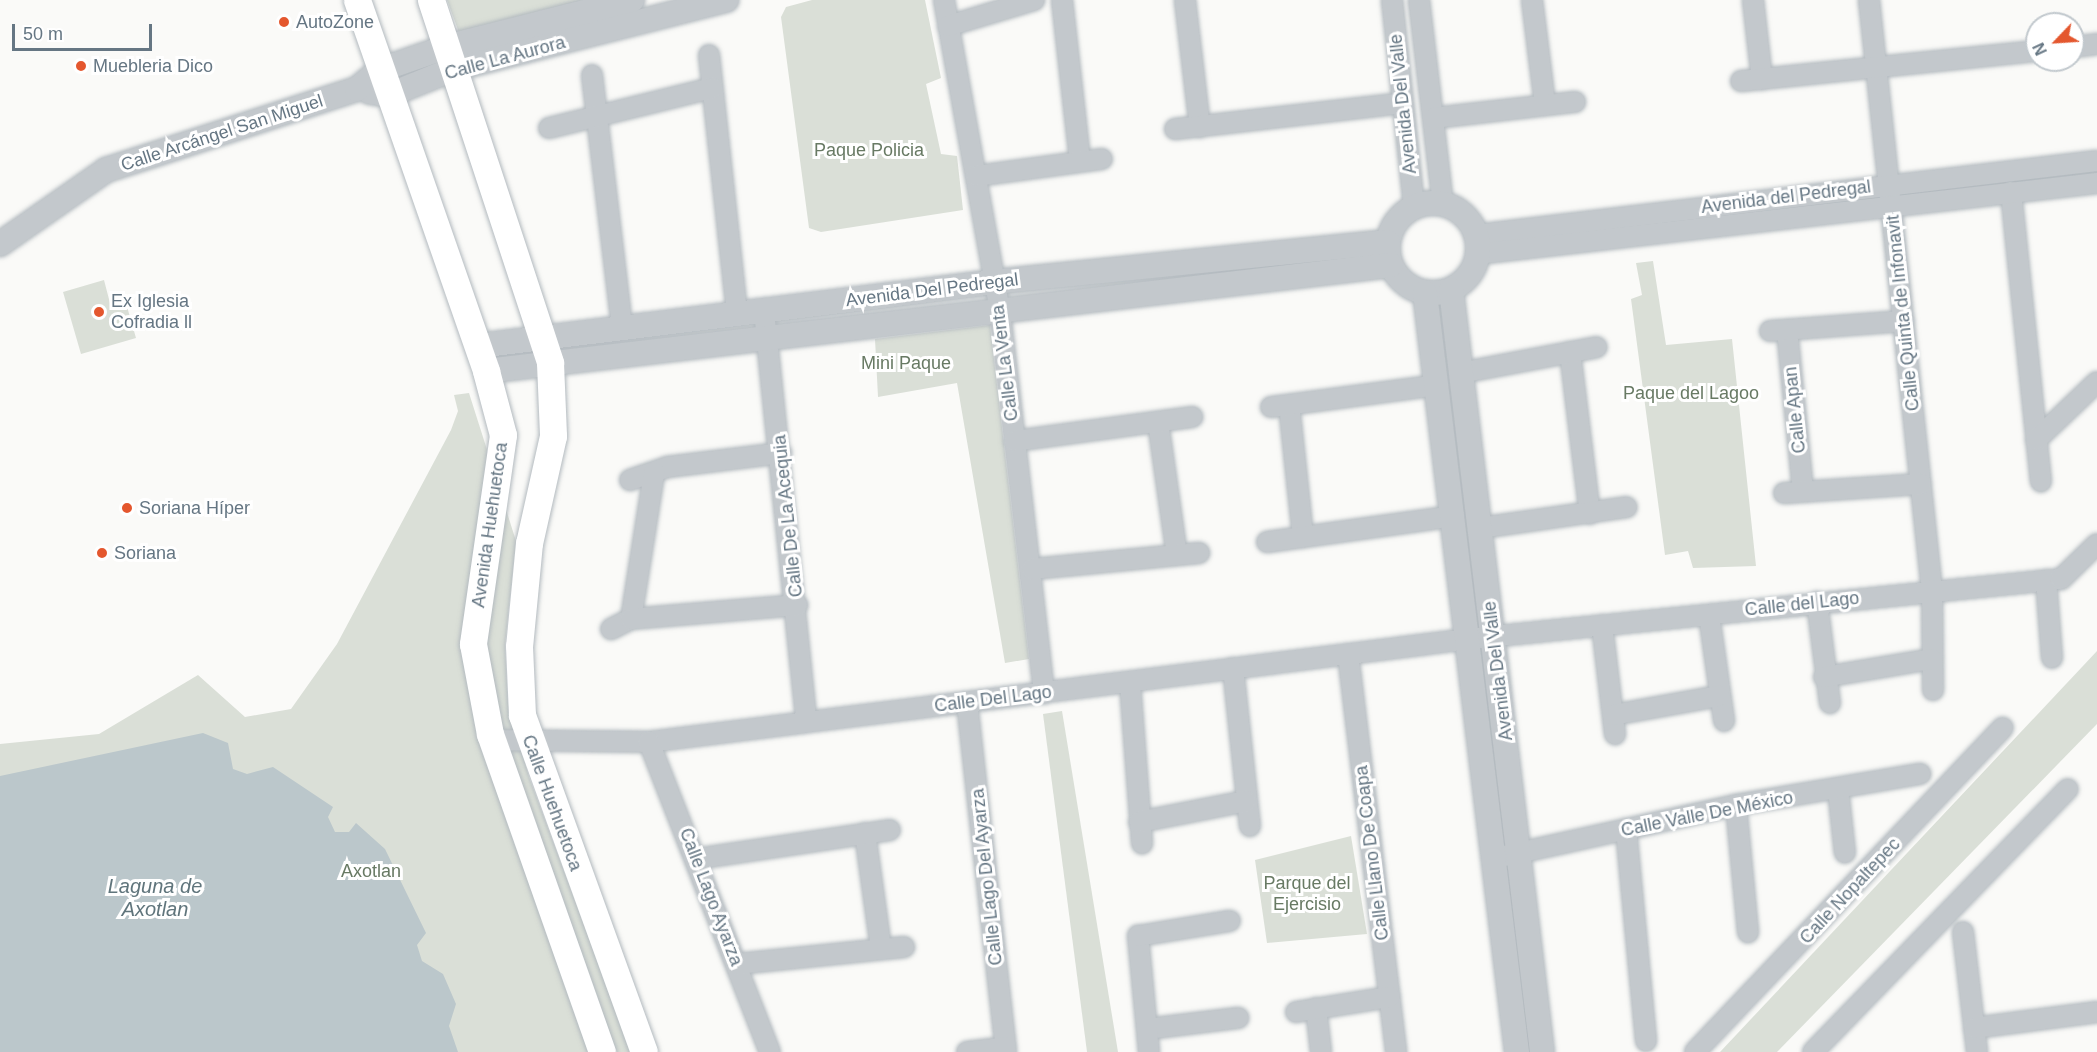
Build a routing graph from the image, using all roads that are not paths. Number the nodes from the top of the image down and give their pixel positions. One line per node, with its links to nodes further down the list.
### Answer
1 (357, 0): 23 (main road, Avenida Huehuetoca)
2 (431, 0): 18 (main road)
3 (632, 0): 14 (street, Calle La Aurora)
4 (726, 0): 18 (street, Calle La Aurora)
5 (944, 0): 15 (street, Calle La Venta)
6 (1034, 0): 15 (street)
7 (1062, 0): 35 (street)
8 (1185, 0): 31 (street)
9 (1392, 0): 27 (street, Avenida Del Valle)
10 (1419, 0): 30 (street, Avenida Del Valle)
11 (1532, 0): 28 (street)
12 (1753, 0): 21 (street)
13 (1869, 0): 19 (street, Calle Quinta de Infonavit)
14 (594, 5): 18 (street, Calle La Aurora)
15 (948, 26): 37 (street, Calle La Venta)
16 (2025, 52): 19 (street)
17 (709, 55): 24 (street)
18 (450, 58): 23 (street, Calle La Aurora); 55 (main road)
19 (1877, 69): 21 (street); 39 (street, Calle Quinta de Infonavit)
20 (592, 75): 29 (street)
21 (1762, 79): 22 (street)
22 (1742, 81)
23 (385, 83): 25 (street, Calle La Aurora); 59 (main road, Avenida Huehuetoca)
24 (712, 88): 29 (street); 52 (street)
25 (357, 89): 44 (street, Calle Arcángel San Miguel)
26 (1575, 102): 28 (street)
27 (1403, 103): 31 (street); 43 (street, Avenida Del Valle)
28 (1545, 105): 30 (street)
29 (595, 116): 32 (street); 54 (street)
30 (1434, 118): 41 (street, Avenida Del Valle)
31 (1200, 127): 33 (street)
32 (549, 128)
33 (1175, 129)
34 (1102, 159): 35 (street)
35 (1080, 161): 37 (street)
36 (2097, 161): 39 (street, Avenida del Pedregal)
37 (975, 176): 47 (street, Calle La Venta)
38 (2097, 183): 40 (street, Avenida del Pedregal)
39 (1890, 184): 42 (street, Calle Quinta de Infonavit); 45 (street, Avenida del Pedregal)
40 (2012, 192): 42 (street, Avenida del Pedregal); 66 (street)
41 (1443, 204): 43 (street); 45 (street)
42 (1893, 206): 45 (street, Avenida del Pedregal); 53 (street, Calle Quinta de Infonavit)
43 (1414, 207): 46 (street)
44 (0, 244)
45 (1476, 244): 48 (street)
46 (1390, 254): 47 (street, Avenida Del Pedregal); 49 (street); 51 (street, Avenida Del Pedregal)
47 (994, 282): 50 (street, Avenida Del Pedregal); 51 (street, Calle La Venta)
48 (1451, 290): 49 (street); 61 (street, Avenida Del Valle)
49 (1425, 293): 63 (street, Avenida Del Valle)
50 (764, 311): 52 (street, Avenida Del Pedregal); 56 (street, Calle De La Acequia)
51 (1000, 312): 56 (street, Avenida Del Pedregal); 67 (street, Calle La Venta)
52 (737, 313): 54 (street, Avenida Del Pedregal)
53 (1904, 321): 72 (street, Calle Quinta de Infonavit); 72 (street, Calle Apan)
54 (622, 327): 55 (street, Avenida Del Pedregal)
55 (544, 336): 59 (street, Avenida Del Pedregal); 60 (main road)
56 (767, 341): 60 (street, Avenida Del Pedregal); 68 (street, Calle De La Acequia)
57 (1597, 346): 58 (street)
58 (1570, 352): 61 (street); 74 (street)
59 (482, 358): 60 (street, Avenida Del Pedregal); 107 (main road, Avenida Huehuetoca)
60 (550, 363): 108 (main road, Calle Huehuetoca)
61 (1460, 373): 76 (street, Avenida Del Valle)
62 (2097, 382): 66 (street)
63 (1437, 385): 75 (street, Avenida Del Valle); 77 (street)
64 (1192, 417): 65 (street)
65 (1158, 422): 67 (street); 81 (street)
66 (2036, 440): 71 (street)
67 (1014, 441): 82 (street, Calle La Venta)
68 (781, 453): 69 (street); 86 (street, Calle De La Acequia)
69 (654, 473): 70 (street); 88 (street)
70 (630, 480)
71 (2041, 481)
72 (1921, 484): 84 (street, Calle Quinta de Infonavit)
73 (1627, 507): 74 (street)
74 (1590, 514): 76 (street)
75 (1454, 516): 77 (street); 92 (street, Avenida Del Valle)
76 (1480, 528): 91 (street, Avenida Del Valle)
77 (1304, 537): 78 (street)
78 (1267, 542)
79 (2097, 544): 83 (street, Calle del Lago)
80 (1199, 553): 81 (street)
81 (1177, 555): 82 (street)
82 (1032, 569): 100 (street, Calle La Venta)
83 (2046, 580): 84 (street, Calle del Lago); 94 (street)
84 (1932, 590): 85 (street, Calle del Lago); 95 (street, Calle Quinta de Infonavit)
85 (1817, 602): 87 (street, Calle del Lago); 97 (street)
86 (797, 605): 88 (street); 104 (street, Calle De La Acequia)
87 (1709, 615): 89 (street, Calle del Lago); 101 (street)
88 (631, 619): 90 (street)
89 (1602, 625): 91 (street, Calle del Lago); 101 (street)
90 (611, 629)
91 (1493, 636): 92 (street, Calle Del Lago); 121 (street, Avenida Del Valle)
92 (1468, 639): 93 (street, Calle Del Lago); 123 (street, Avenida Del Valle)
93 (1347, 654): 96 (street, Calle Del Lago); 131 (street, Calle Llano De Coapa)
94 (2052, 657)
95 (1932, 658): 97 (street); 99 (street, Calle Quinta de Infonavit)
96 (1233, 668): 98 (street, Calle Del Lago); 113 (street)
97 (1824, 677): 103 (street)
98 (1130, 683): 100 (street, Calle Del Lago); 115 (street)
99 (1933, 690)
100 (1044, 693): 102 (street, Calle Del Lago)
101 (1719, 696): 105 (street)
102 (967, 703): 104 (street, Calle Del Lago); 139 (street, Calle Lago Del Ayarza)
103 (1830, 703)
104 (806, 720): 109 (street, Calle Del Lago)
105 (1724, 721)
106 (2003, 728): 149 (street, Calle Nopaltepec)
107 (492, 740): 108 (street, Calle Del Lago); 140 (main road, Avenida Huehuetoca)
108 (528, 741): 109 (street, Calle Del Lago); 141 (main road, Calle Huehuetoca)
109 (649, 742): 124 (street, Calle Lago Ayarza)
110 (1920, 774): 111 (street, Calle Valle De México)
111 (1838, 789): 114 (street, Calle Valle De México); 122 (street)
112 (2068, 789): 150 (street)
113 (1246, 801): 115 (street); 116 (street)
114 (1736, 805): 117 (street, Calle Valle De México); 126 (street)
115 (1139, 822): 120 (street)
116 (1250, 826)
117 (1626, 829): 121 (street, Calle Valle De México); 138 (street)
118 (890, 830): 119 (street)
119 (865, 833): 124 (street); 129 (street)
120 (1142, 844)
121 (1519, 852): 123 (street, Calle Valle De México); 148 (street, Avenida Del Valle)
122 (1845, 853)
123 (1495, 858): 147 (street, Avenida Del Valle)
124 (696, 859): 130 (street, Calle Lago Ayarza)
125 (1230, 921): 137 (street)
126 (1748, 932)
127 (1963, 932): 136 (street)
128 (904, 947): 129 (street)
129 (881, 948): 130 (street)
130 (737, 964): 142 (street, Calle Lago Ayarza)
131 (1390, 997): 132 (street); 146 (street, Calle Llano De Coapa)
132 (1316, 1008): 133 (street); 145 (street)
133 (1296, 1012)
134 (2097, 1012): 136 (street)
135 (1238, 1018): 137 (street)
136 (1974, 1028): 151 (street)
137 (1146, 1029): 144 (street)
138 (1646, 1041)
139 (1006, 1049): 143 (street)
140 (602, 1052)
141 (644, 1052)
142 (770, 1052)
143 (967, 1052)
144 (1149, 1052)
145 (1321, 1052)
146 (1396, 1052)
147 (1517, 1052)
148 (1542, 1052)
149 (1695, 1052)
150 (1813, 1052)
151 (1977, 1052)

